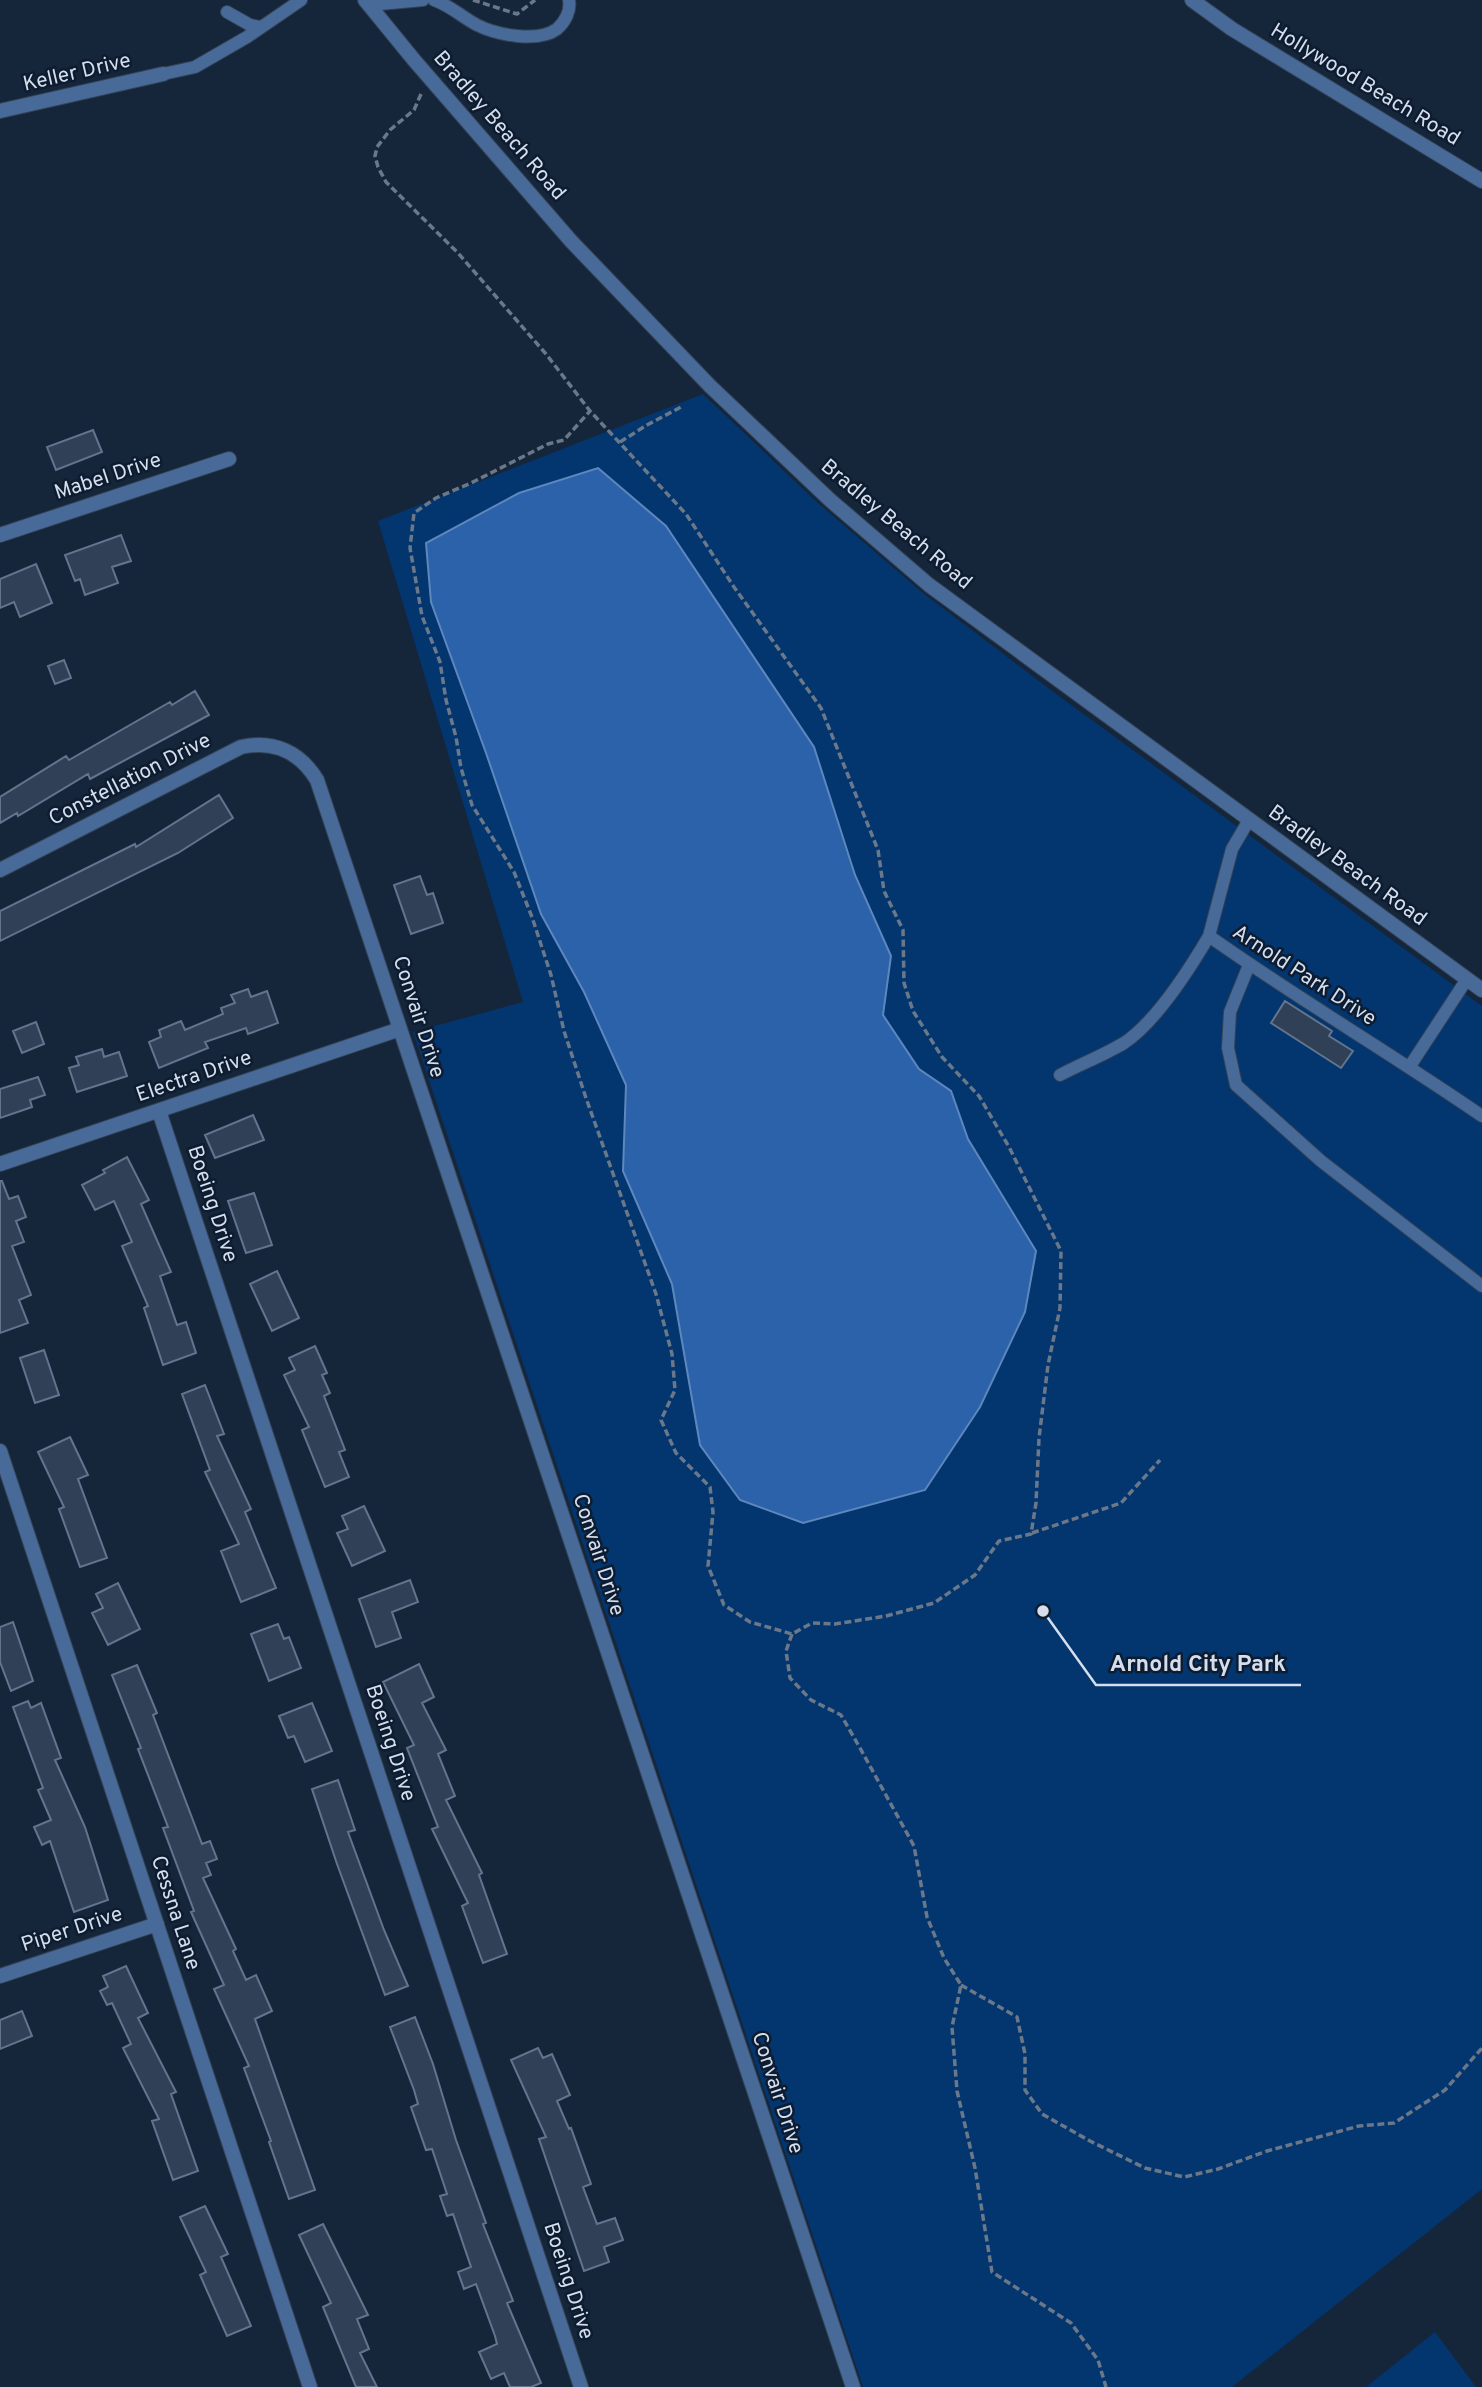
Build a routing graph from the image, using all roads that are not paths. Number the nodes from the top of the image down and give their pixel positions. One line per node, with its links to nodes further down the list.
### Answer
1 (301, 0): 8 (lane)
2 (424, 0): 6 (lane)
3 (434, 0): 4 (lane)
4 (569, 0)
5 (1192, 0): 11 (street, Hollywood Beach Road)
6 (367, 3): 15 (street, Bradley Beach Road)
7 (227, 12): 8 (lane)
8 (261, 27): 9 (lane)
9 (163, 74): 10 (street, Keller Drive)
10 (0, 111)
11 (1482, 181)
12 (229, 459): 13 (street, Mabel Drive)
13 (0, 535)
14 (284, 749): 16 (street, Constellation Drive); 21 (street, Convair Drive)
15 (1249, 820): 17 (lane, Arnold Park Drive); 19 (street, Bradley Beach Road)
16 (0, 870)
17 (1209, 936): 18 (lane, Arnold Park Drive); 23 (lane)
18 (1249, 965): 22 (lane, Arnold Park Drive); 27 (lane)
19 (1467, 979): 20 (street, Bradley Beach Road); 22 (lane)
20 (1482, 990)
21 (400, 1029): 24 (street, Electra Drive); 33 (street, Convair Drive)
22 (1410, 1066): 25 (lane, Arnold Park Drive)
23 (1060, 1075)
24 (159, 1111): 26 (street, Electra Drive); 32 (street, Boeing Drive)
25 (1482, 1116)
26 (0, 1164)
27 (1482, 1286)
28 (0, 1451): 29 (street, Cessna Lane)
29 (157, 1924): 30 (street, Piper Drive); 31 (street, Cessna Lane)
30 (0, 1976)
31 (310, 2387)
32 (581, 2387)
33 (853, 2387)

